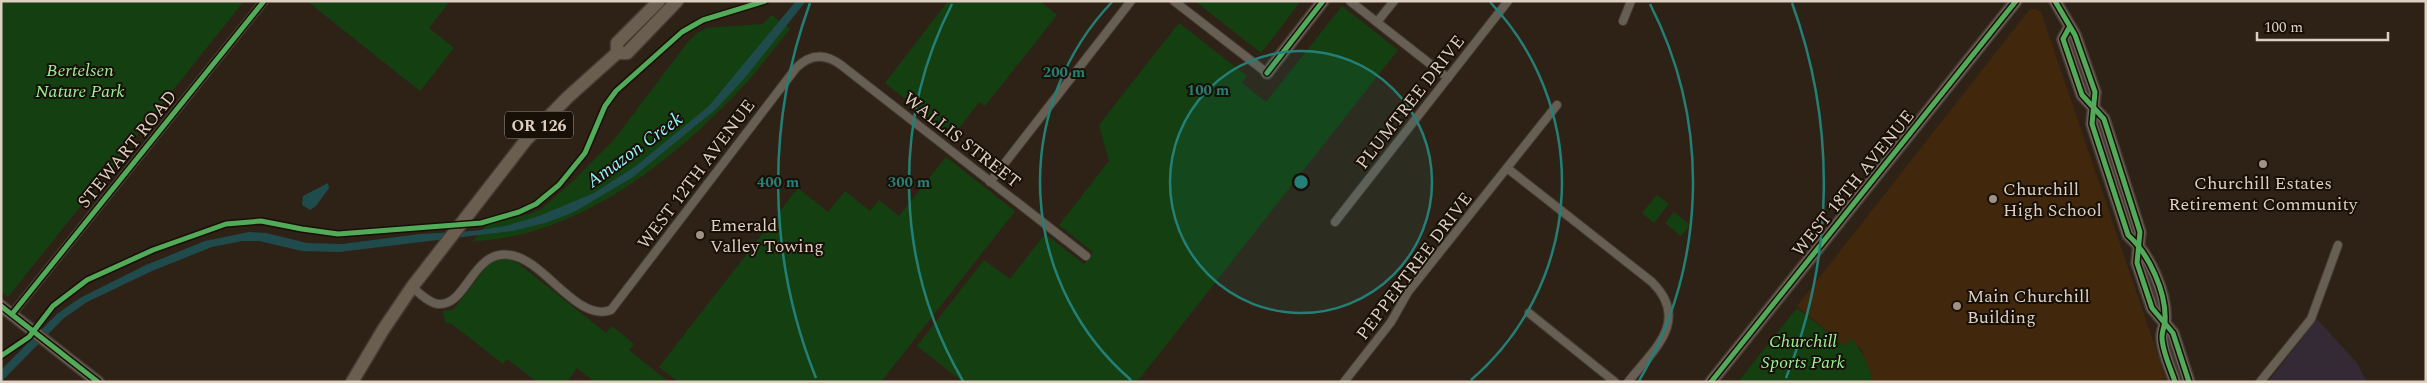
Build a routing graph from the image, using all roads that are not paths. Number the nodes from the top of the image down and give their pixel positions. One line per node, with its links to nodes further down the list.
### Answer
1 (264, 1): 28 (street, STEWART ROAD)
2 (659, 1): 15 (main road, OR 126)
3 (677, 1): 15 (main road, OR 126)
4 (1131, 1): 21 (street)
5 (1174, 1): 17 (street)
6 (1323, 1): 17 (street)
7 (1350, 1): 14 (street)
8 (1394, 1): 14 (street)
9 (1508, 1): 18 (street, PLUMTREE DRIVE)
10 (1631, 1): 13 (street)
11 (2016, 1): 35 (street, WEST 18TH AVENUE)
12 (2055, 1): 29 (street)
13 (1623, 21)
14 (1377, 22): 18 (street)
15 (617, 53): 25 (main road, OR 126)
16 (816, 55): 21 (street, WALLIS STREET); 25 (street, WEST 12TH AVENUE)
17 (1267, 73)
18 (1448, 78): 22 (street, PLUMTREE DRIVE)
19 (1557, 105): 20 (street, PEPPERTREE DRIVE)
20 (1507, 168): 32 (street, PEPPERTREE DRIVE); 34 (street)
21 (990, 182): 24 (street, WALLIS STREET)
22 (1335, 222)
23 (2338, 245): 38 (street)
24 (1086, 256)
25 (412, 287): 31 (main road, OR 126)
26 (1, 306): 28 (street)
27 (1529, 312): 33 (street)
28 (12, 314): 30 (street)
29 (2165, 322): 36 (street); 37 (street)
30 (98, 382)
31 (352, 382)
32 (1344, 382)
33 (1615, 382)
34 (1628, 382)
35 (1712, 382)
36 (2175, 382)
37 (2189, 382)
38 (2260, 382)

